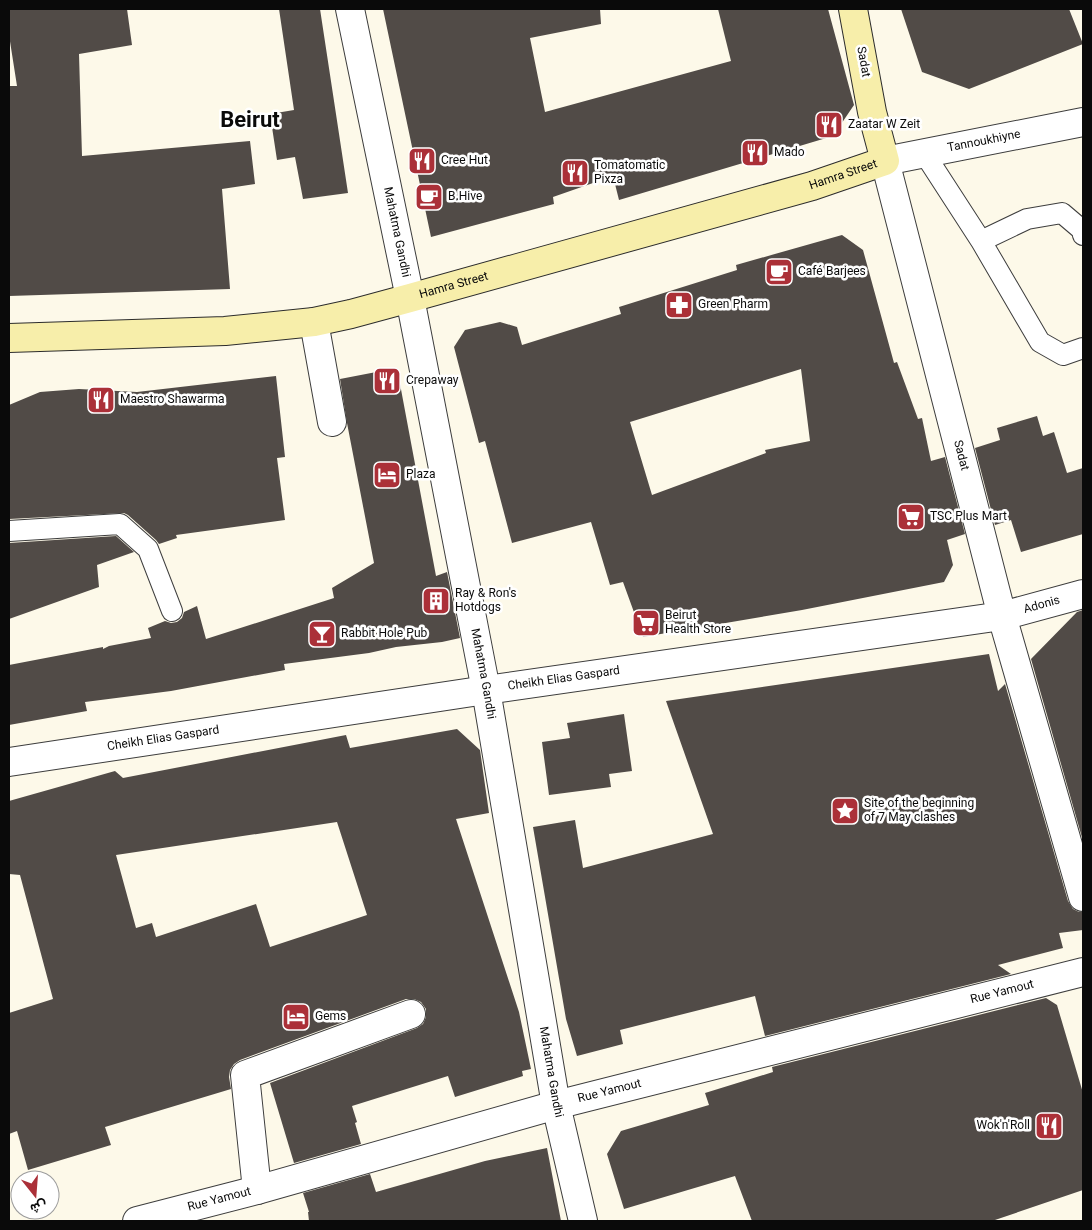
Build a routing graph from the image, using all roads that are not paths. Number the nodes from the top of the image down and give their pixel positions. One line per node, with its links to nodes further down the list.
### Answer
1 (350, 9): 10 (street, Mahatma Gandhi)
2 (853, 9): 7 (main road, Sadat)
3 (1083, 100): 5 (street)
4 (1083, 122): 5 (street, Tannoukhiyne)
5 (1052, 128): 6 (street, Tannoukhiyne)
6 (924, 153): 7 (street, Tannoukhiyne); 9 (lane)
7 (885, 161): 10 (main road, Hamra Street); 18 (street, Sadat)
8 (1083, 236): 9 (lane)
9 (981, 242): 13 (lane)
10 (410, 298): 11 (main road, Hamra Street); 19 (street, Mahatma Gandhi)
11 (314, 322): 12 (main road, Hamra Street); 14 (street)
12 (9, 338)
13 (1083, 348)
14 (332, 422)
15 (9, 530): 17 (lane)
16 (1083, 594): 18 (street, Adonis)
17 (172, 611)
18 (1002, 616): 19 (street, Cheikh Elias Gaspard); 21 (street, Sadat)
19 (486, 690): 20 (street, Cheikh Elias Gaspard); 24 (street, Mahatma Gandhi)
20 (9, 762)
21 (1083, 898)
22 (1083, 972): 24 (street, Rue Yamout)
23 (411, 1014): 25 (street)
24 (556, 1105): 25 (street, Rue Yamout); 27 (street, Mahatma Gandhi)
25 (257, 1190): 26 (street, Rue Yamout)
26 (137, 1221)
27 (583, 1221)

